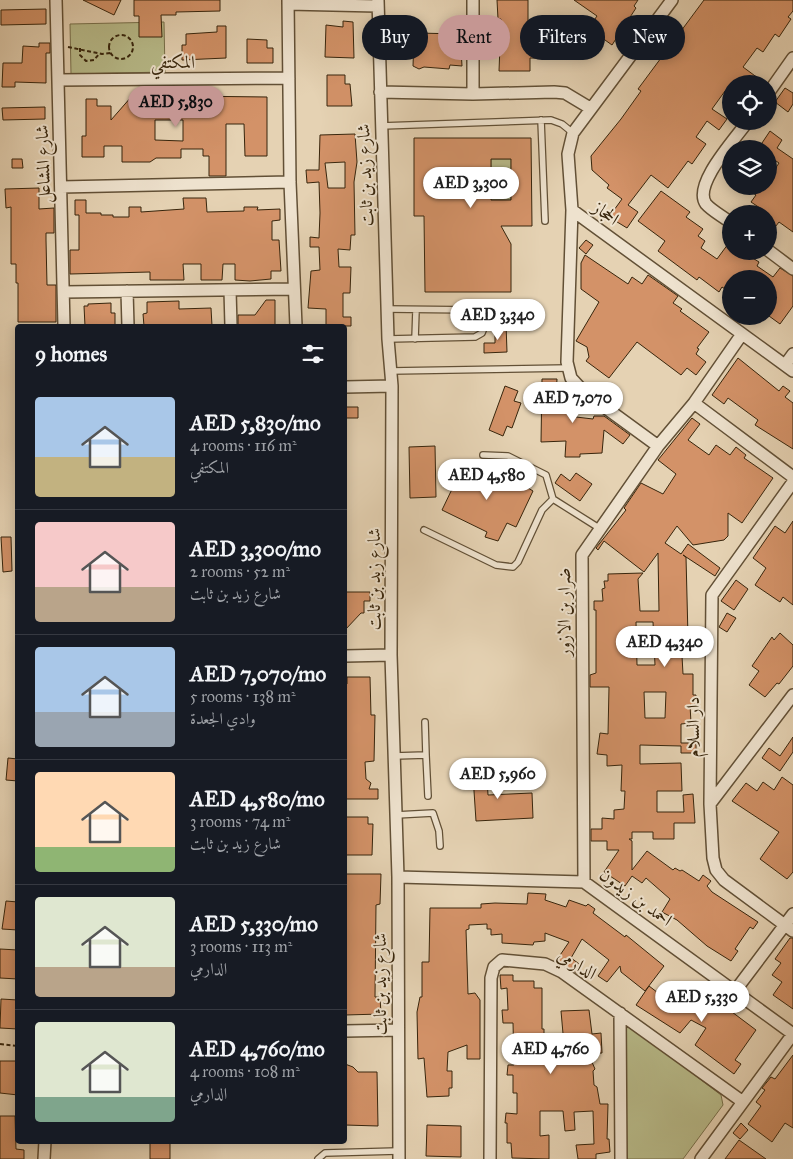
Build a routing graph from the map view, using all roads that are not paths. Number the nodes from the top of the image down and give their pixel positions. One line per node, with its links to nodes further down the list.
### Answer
1 (56, 0): 8 (street, شارع المشاعل)
2 (473, 0): 11 (street)
3 (672, 0): 12 (street, الحجاز)
4 (288, 2): 5 (street); 7 (street)
5 (378, 3): 10 (street, شارع زيد بن ثابت)
6 (793, 58): 9 (street)
7 (289, 78): 8 (street, المكتفي); 17 (street)
8 (58, 80): 18 (street, شارع المشاعل)
9 (777, 81)
10 (380, 92): 11 (street); 14 (street, شارع زيد بن ثابت)
11 (473, 94): 12 (street)
12 (590, 108): 16 (street, الحجاز)
13 (541, 120): 14 (lane); 16 (lane); 21 (lane)
14 (381, 126): 28 (street, شارع زيد بن ثابت)
15 (742, 130): 20 (street)
16 (573, 133): 19 (street, الحجاز)
17 (290, 182): 18 (street); 24 (street)
18 (62, 187): 27 (street, شارع المشاعل)
19 (572, 210): 34 (street, الحجاز); 38 (street)
20 (722, 216)
21 (546, 221)
22 (777, 257): 23 (street)
23 (793, 269)
24 (294, 289): 25 (street); 33 (street)
25 (230, 290): 26 (street); 32 (street)
26 (126, 291): 27 (street); 31 (street)
27 (64, 292): 30 (street, شارع المشاعل)
28 (387, 310): 29 (lane); 35 (street, شارع زيد بن ثابت)
29 (416, 310): 36 (lane); 36 (lane)
30 (64, 324)
31 (128, 324)
32 (231, 324)
33 (296, 324)
34 (742, 334): 39 (street, الحجاز); 43 (street, ضرار بن الازور)
35 (388, 339): 36 (lane); 40 (street, شارع زيد بن ثابت)
36 (415, 339)
37 (793, 354): 39 (street)
38 (568, 368): 40 (lane); 44 (street)
39 (789, 368)
40 (390, 371): 42 (street, شارع زيد بن ثابت)
41 (347, 386): 42 (street)
42 (392, 386): 51 (street, شارع زيد بن ثابت)
43 (694, 403): 44 (street, ضرار بن الازور); 46 (street)
44 (658, 446): 49 (street, ضرار بن الازور)
45 (483, 455): 48 (lane)
46 (793, 477)
47 (793, 482): 58 (street, دار السلام)
48 (553, 499): 49 (lane); 50 (lane)
49 (599, 528): 62 (street, ضرار بن الازور)
50 (424, 530)
51 (391, 655): 52 (street); 56 (street, شارع زيد بن ثابت)
52 (347, 656)
53 (793, 695): 58 (street)
54 (425, 722): 55 (lane)
55 (426, 754): 56 (lane); 57 (lane)
56 (394, 756): 59 (street, شارع زيد بن ثابت)
57 (428, 796)
58 (710, 804): 64 (street, دار السلام)
59 (396, 815): 60 (lane); 61 (street, شارع زيد بن ثابت)
60 (440, 846)
61 (398, 877): 62 (street, احمد بن زيدون); 67 (street, شارع زيد بن ثابت)
62 (584, 882): 65 (street, احمد بن زيدون)
63 (793, 914): 64 (street)
64 (789, 928): 65 (street)
65 (735, 992): 69 (street, احمد بن زيدون)
66 (620, 1012): 70 (street, الدارمي); 75 (street, الدارمي); 76 (street)
67 (398, 1030): 68 (street); 72 (street, شارع زيد بن ثابت)
68 (347, 1031)
69 (793, 1034): 70 (street)
70 (743, 1102): 77 (street)
71 (45, 1144): 73 (street)
72 (398, 1155): 74 (lane)
73 (44, 1159)
74 (318, 1159)
75 (490, 1159)
76 (621, 1159)
77 (701, 1159)

